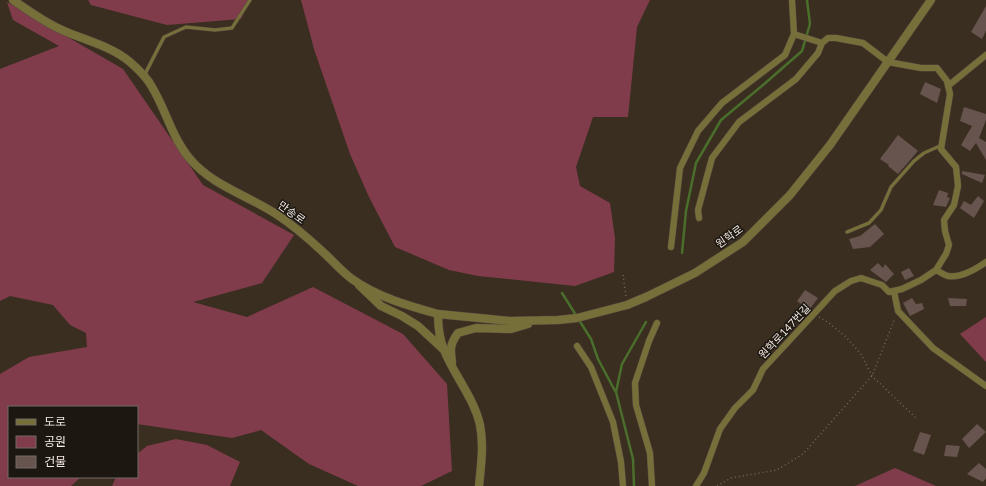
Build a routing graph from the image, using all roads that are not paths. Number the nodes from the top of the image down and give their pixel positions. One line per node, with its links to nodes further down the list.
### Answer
1 (13, 0): 9 (street, 만송로)
2 (250, 0): 9 (lane)
3 (792, 0): 5 (street)
4 (931, 0): 8 (street, 원학로)
5 (797, 35): 6 (street); 14 (street)
6 (822, 42): 8 (street); 12 (street)
7 (986, 55): 10 (street)
8 (888, 62): 10 (street); 20 (street, 원학로)
9 (144, 75): 17 (street, 만송로)
10 (948, 86): 11 (street)
11 (942, 145): 13 (lane); 16 (street)
12 (699, 218)
13 (847, 232)
14 (671, 247)
15 (986, 262): 16 (street)
16 (936, 270): 18 (street)
17 (353, 279): 19 (street, 만송로); 23 (street)
18 (894, 291): 25 (street); 29 (street, 원학로147번길)
19 (438, 314): 20 (street, 원학로); 23 (street)
20 (541, 321): 24 (street)
21 (657, 323): 28 (street)
22 (576, 346): 27 (street)
23 (444, 350): 24 (street)
24 (453, 367): 26 (street)
25 (986, 386)
26 (479, 486)
27 (623, 486)
28 (652, 486)
29 (696, 486)

